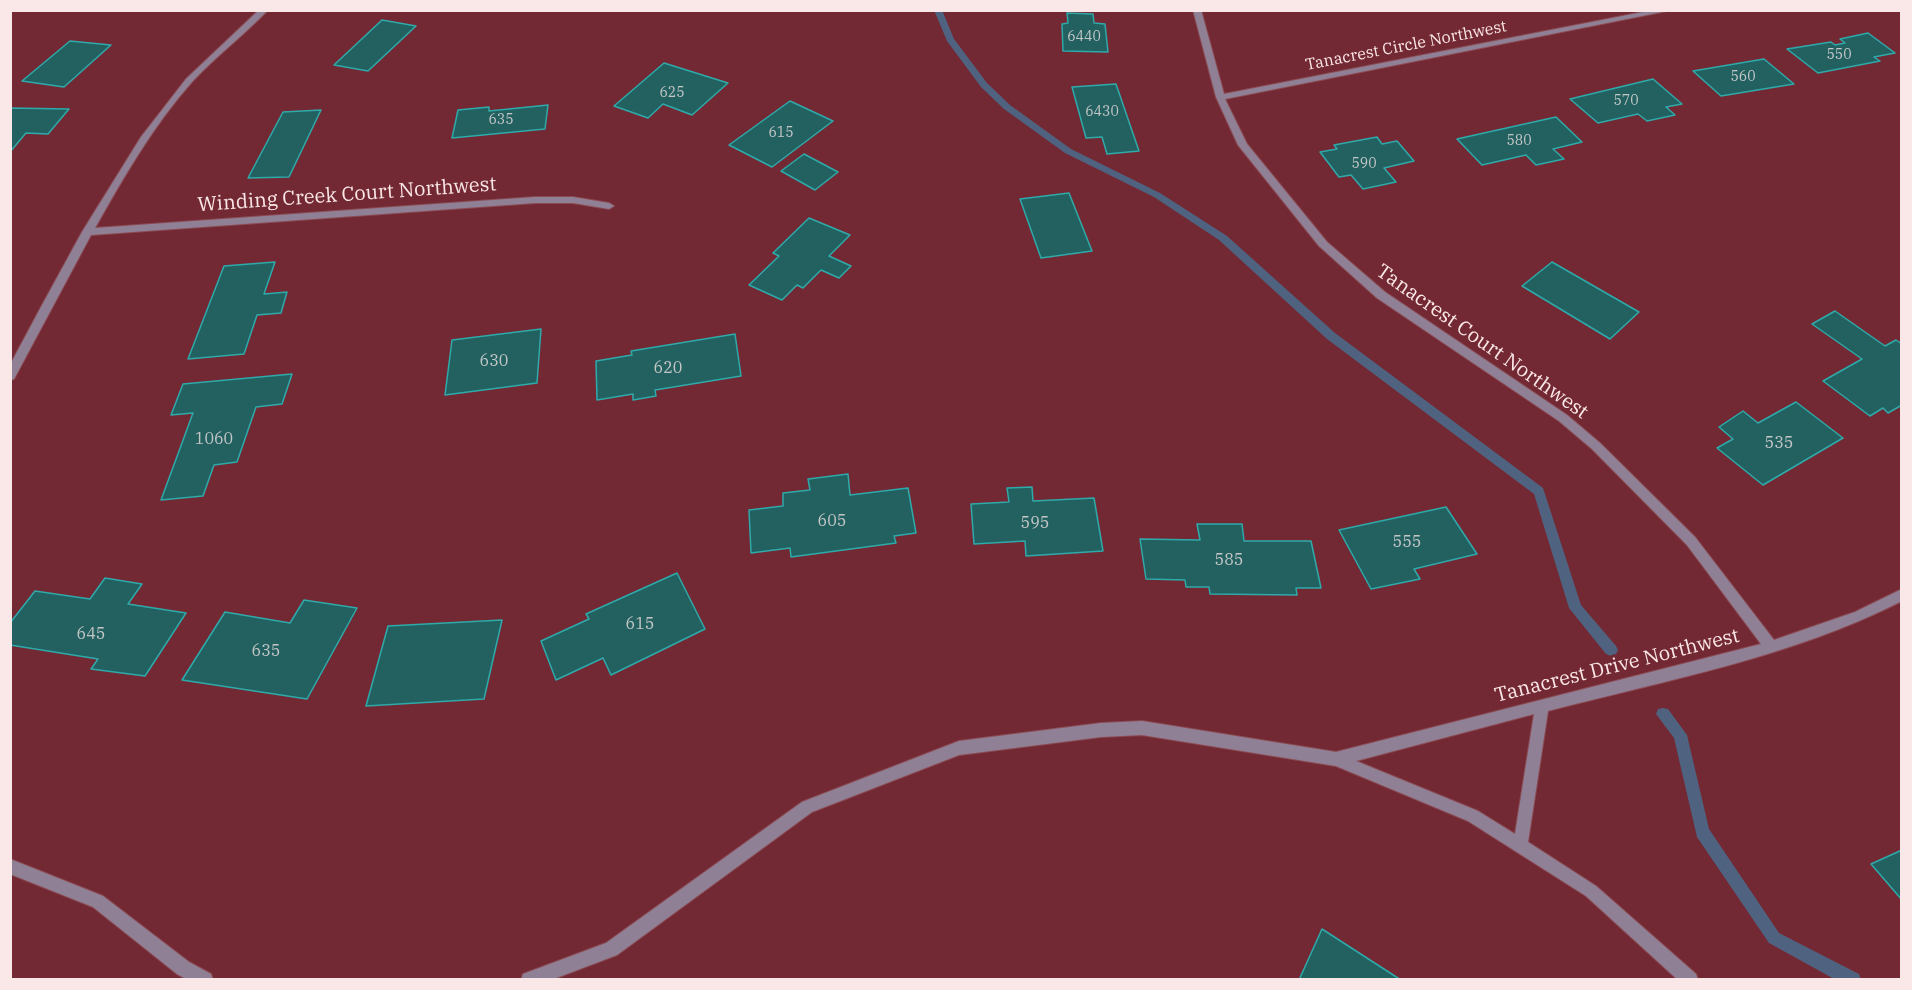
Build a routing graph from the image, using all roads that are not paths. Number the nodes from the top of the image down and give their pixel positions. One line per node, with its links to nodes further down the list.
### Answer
1 (264, 10): 6 (street)
2 (1197, 10): 4 (street, Tanacrest Court Northwest)
3 (1668, 10): 4 (street, Tanacrest Circle Northwest)
4 (1220, 97): 9 (street, Tanacrest Court Northwest)
5 (609, 206): 6 (street, Winding Creek Court Northwest)
6 (87, 232): 7 (street)
7 (10, 376)
8 (1902, 594): 9 (street, Tanacrest Drive Northwest)
9 (1771, 647): 10 (street, Tanacrest Drive Northwest)
10 (1542, 706): 11 (street, Tanacrest Drive Northwest); 12 (street)
11 (1336, 759): 12 (street); 15 (street)
12 (1520, 846): 16 (street)
13 (10, 867): 14 (street)
14 (205, 980)
15 (529, 980)
16 (1690, 980)

